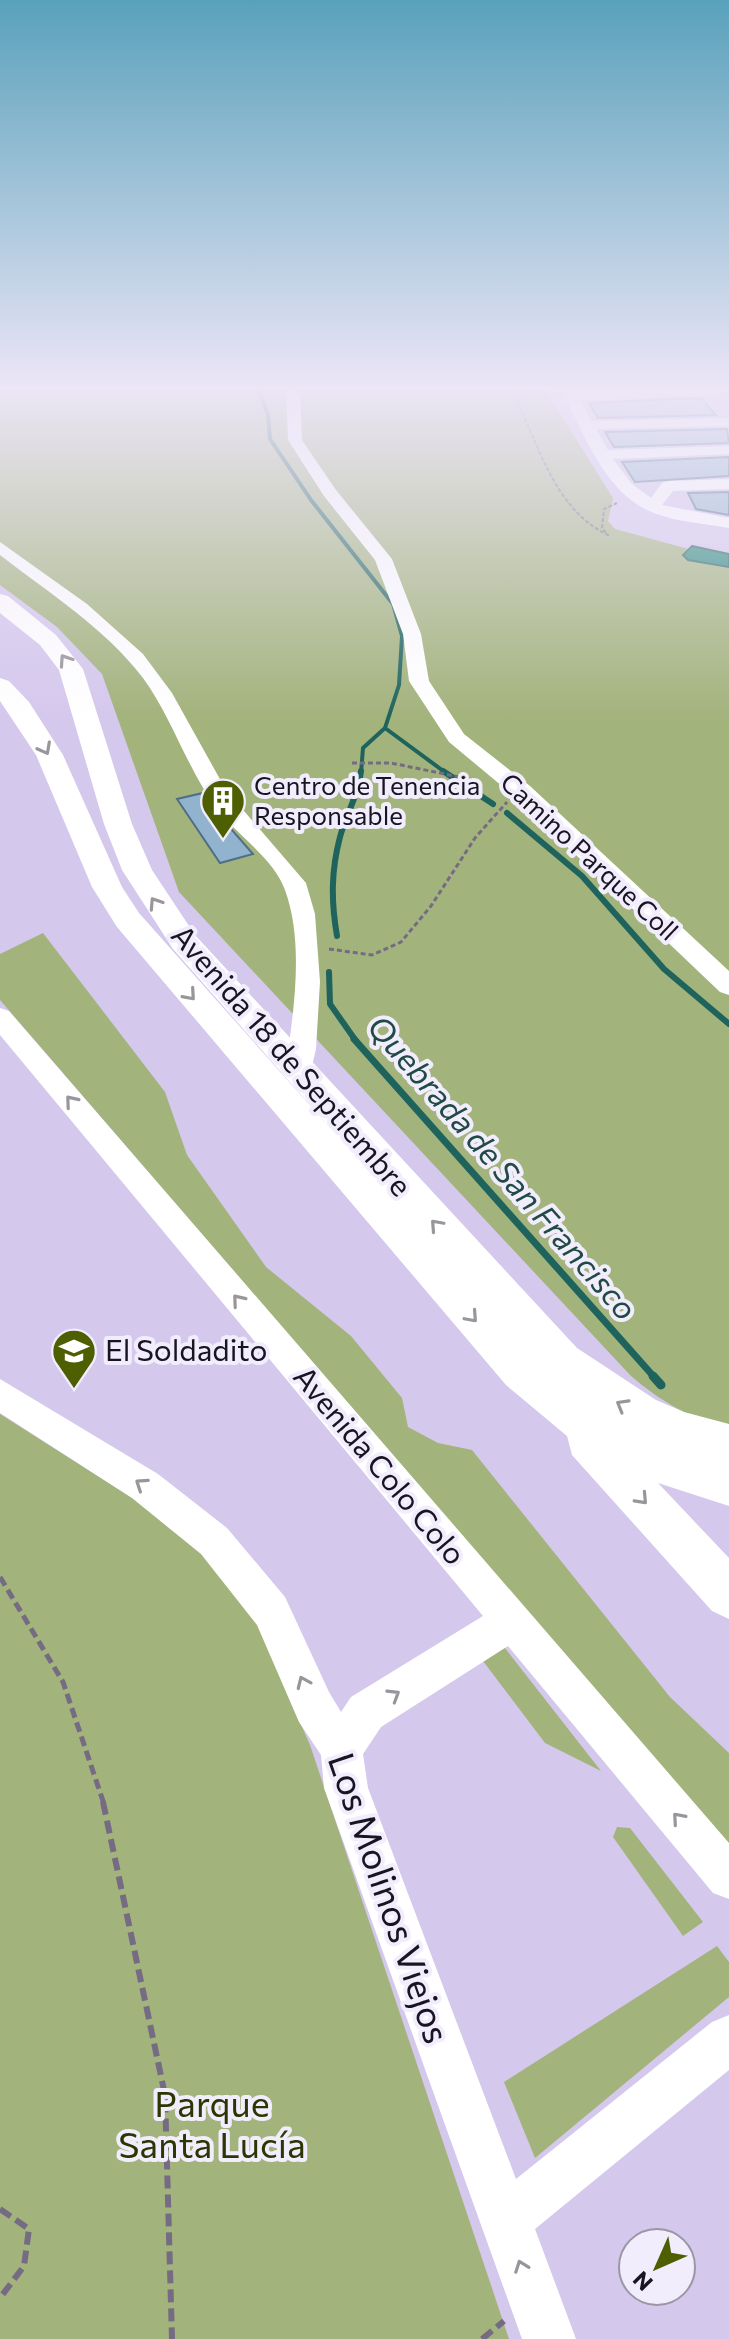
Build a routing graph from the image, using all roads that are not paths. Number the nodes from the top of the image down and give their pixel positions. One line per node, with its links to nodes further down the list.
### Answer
1 (336, 500): 9 (street, Camino Parque Coll)
2 (650, 500): 3 (street)
3 (655, 502): 4 (street); 5 (street)
4 (729, 513)
5 (729, 523)
6 (0, 547): 11 (street)
7 (0, 601): 11 (main road, Avenida 18 de Septiembre, one-way to 7)
8 (0, 686): 13 (main road, Avenida 18 de Septiembre, one-way to 13)
9 (729, 986)
10 (0, 1017): 17 (street, Avenida Colo Colo, one-way to 10)
11 (299, 1072): 14 (main road, Avenida 18 de Septiembre, one-way to 11)
12 (0, 1394): 18 (street, Los Molinos Viejos, one-way to 12)
13 (551, 1400): 15 (main road); 16 (main road, one-way to 16)
14 (711, 1441)
15 (729, 1484)
16 (729, 1593)
17 (510, 1622): 18 (street, one-way to 17); 19 (street, Avenida Colo Colo, one-way to 17)
18 (341, 1749): 21 (street, Los Molinos Viejos)
19 (729, 1877)
20 (729, 2039): 21 (street)
21 (504, 2221): 22 (street, Los Molinos Viejos, one-way to 21)
22 (549, 2339)

